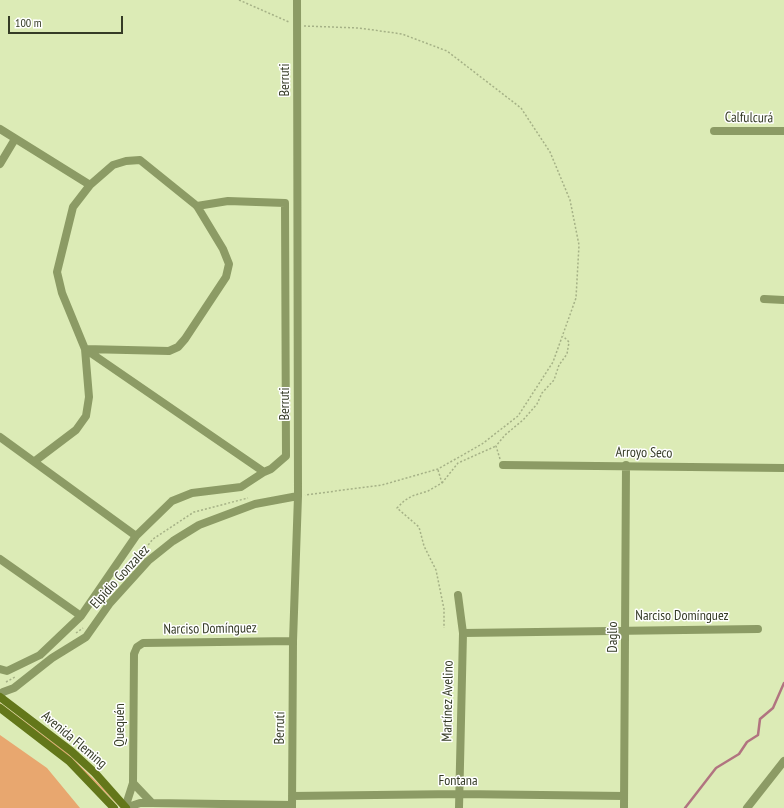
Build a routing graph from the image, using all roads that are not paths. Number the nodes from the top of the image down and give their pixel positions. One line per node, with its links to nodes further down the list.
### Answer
1 (298, 0): 18 (street, Berruti)
2 (0, 129): 5 (street)
3 (714, 131): 4 (street, Calfulcurá)
4 (784, 131)
5 (15, 139): 6 (street); 7 (street)
6 (0, 164)
7 (90, 185): 8 (street); 11 (street)
8 (197, 206): 11 (street); 17 (street)
9 (764, 299): 10 (street)
10 (784, 300)
11 (85, 349): 13 (street); 17 (street)
12 (0, 437): 13 (street)
13 (35, 461): 19 (street)
14 (503, 464): 15 (street, Arroyo Seco)
15 (626, 466): 16 (street, Arroyo Seco); 24 (street, Daglio)
16 (784, 468)
17 (264, 472): 19 (street)
18 (298, 496): 26 (street, Berruti); 29 (street, Elpidio Gonzalez)
19 (136, 536): 22 (street)
20 (0, 559): 22 (street)
21 (458, 595): 25 (street, Martínez Avelino)
22 (81, 616): 28 (street)
23 (758, 629): 24 (street, Narciso Domínguez)
24 (626, 630): 25 (street, Narciso Domínguez); 34 (street, Daglio)
25 (463, 632): 33 (street, Martínez Avelino)
26 (293, 641): 27 (street, Narciso Domínguez); 36 (street, Berruti)
27 (134, 654): 32 (street, Quequén)
28 (0, 669)
29 (0, 696): 38 (main road, Avenida Fleming)
30 (0, 708): 37 (main road, Avenida Fleming)
31 (784, 761): 41 (street)
32 (133, 783): 35 (street); 38 (street, Quequén)
33 (459, 794): 34 (street, Fontana); 36 (street, Fontana); 39 (street, Martínez Avelino)
34 (624, 796): 40 (street, Daglio)
35 (152, 803): 36 (street, Fontana); 38 (street, Fontana)
36 (292, 803)
37 (114, 808)
38 (125, 808)
39 (459, 808)
40 (624, 808)
41 (747, 808)

